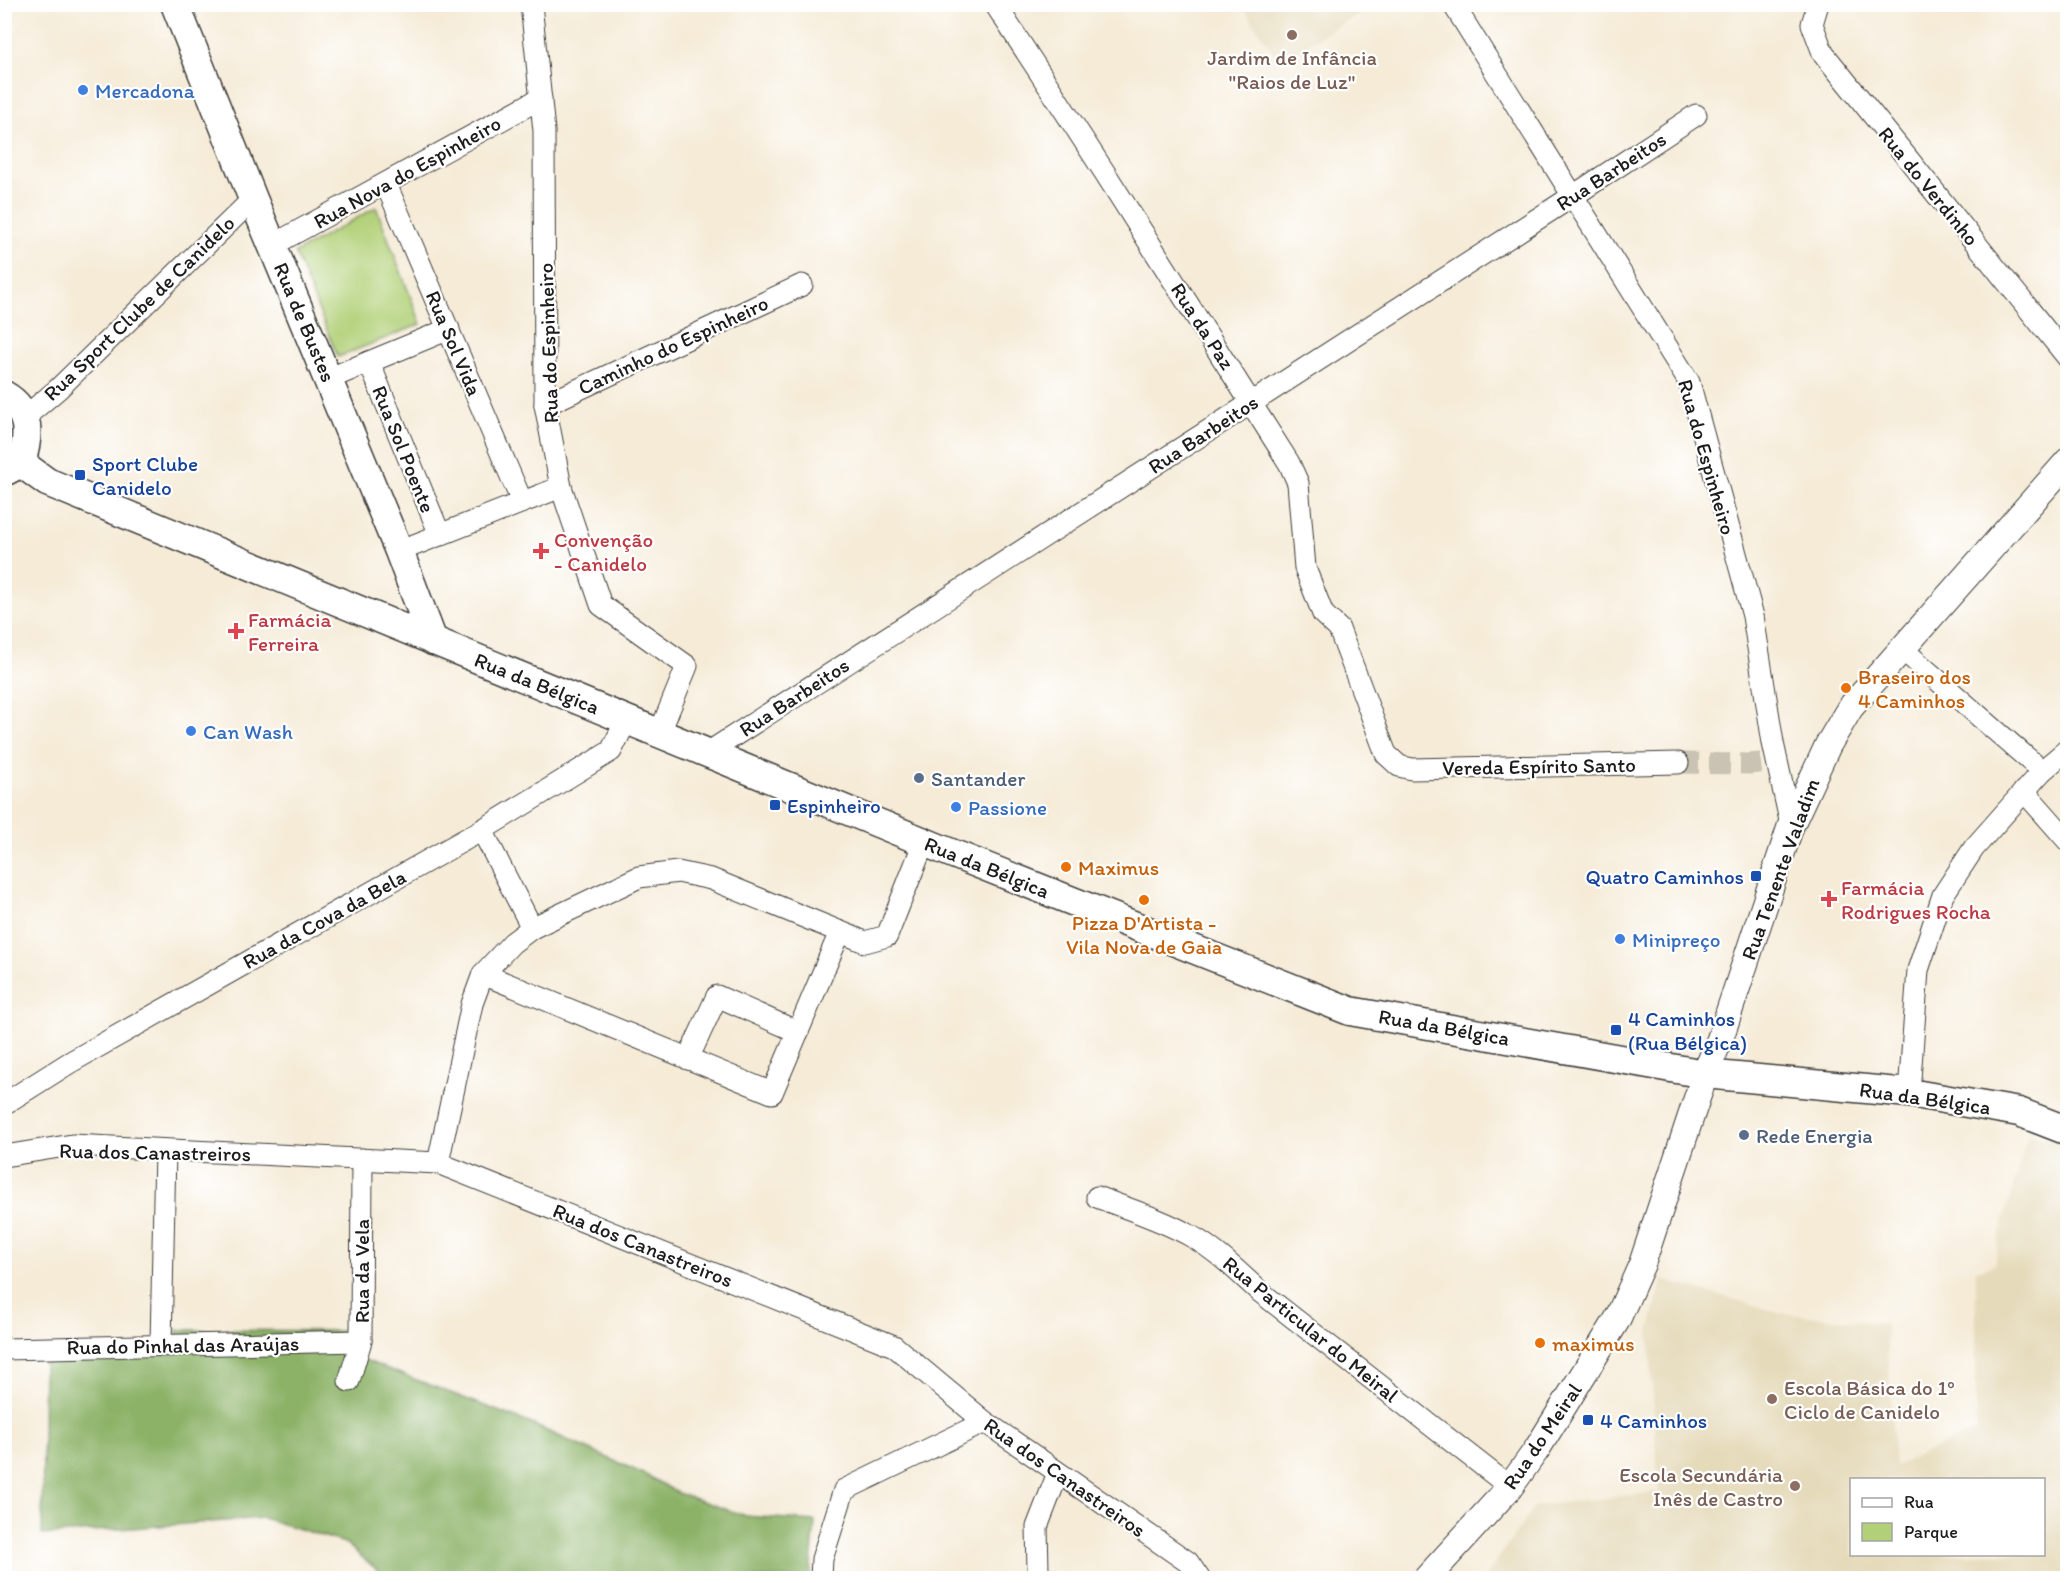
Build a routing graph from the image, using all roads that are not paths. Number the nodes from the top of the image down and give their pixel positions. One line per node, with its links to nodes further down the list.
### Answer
1 (175, 4): 10 (main road, Rua de Bustes)
2 (531, 4): 6 (street, Rua do Espinheiro)
3 (994, 4): 18 (street, Rua da Paz)
4 (1454, 4): 9 (street, Rua do Espinheiro)
5 (1818, 4): 14 (street, Rua do Verdinho)
6 (541, 98): 8 (street, Rua Nova do Espinheiro); 19 (street, Rua do Espinheiro)
7 (1696, 116): 9 (street, Rua Barbeitos)
8 (386, 184): 11 (street, Rua Nova do Espinheiro); 13 (street, Rua Sol Vida)
9 (1574, 196): 18 (street, Rua Barbeitos); 37 (street, Rua do Espinheiro)
10 (253, 199): 11 (main road, Rua de Bustes); 20 (street, Rua Sport Clube de Canidelo)
11 (273, 245): 16 (main road, Rua de Bustes)
12 (802, 285): 19 (street, Caminho do Espinheiro)
13 (449, 329): 15 (street); 24 (street, Rua Sol Vida)
14 (2067, 358)
15 (369, 362): 16 (street); 25 (street, Rua Sol Poente)
16 (328, 378): 26 (main road, Rua de Bustes)
17 (4, 395): 20 (main road)
18 (1252, 403): 32 (street, Rua Barbeitos); 34 (street, Rua da Paz)
19 (545, 405): 23 (street, Rua do Espinheiro)
20 (25, 417): 22 (main road, Rua da Bélgica)
21 (2067, 461): 28 (street, Rua Tenente Valadim)
22 (13, 468): 27 (main road, Rua da Bélgica)
23 (561, 487): 24 (street); 30 (street, Rua do Espinheiro)
24 (522, 502): 25 (street)
25 (440, 535): 26 (street)
26 (399, 551): 27 (main road, Rua de Bustes)
27 (433, 641): 29 (main road, Rua da Bélgica)
28 (1902, 649): 35 (street); 37 (street, Rua Tenente Valadim)
29 (627, 718): 30 (main road, Rua da Bélgica); 38 (street, Rua da Cova da Bela)
30 (660, 732): 32 (main road, Rua da Bélgica)
31 (2067, 748): 35 (street)
32 (709, 752): 40 (main road, Rua da Bélgica)
33 (1678, 763): 34 (street, Vereda Espírito Santo)
34 (1399, 766)
35 (2042, 771): 36 (street)
36 (2024, 791): 39 (street); 47 (street)
37 (1791, 825): 46 (street, Rua Tenente Valadim)
38 (482, 830): 41 (street); 48 (street, Rua da Cova da Bela)
39 (2067, 841)
40 (924, 842): 42 (street); 46 (main road, Rua da Bélgica)
41 (532, 928): 42 (street); 43 (street)
42 (840, 932): 44 (street)
43 (483, 974): 45 (street); 53 (street)
44 (798, 1032): 45 (street); 45 (street)
45 (688, 1059)
46 (1705, 1074): 47 (main road, Rua da Bélgica); 61 (street, Rua do Meiral)
47 (1909, 1093): 49 (main road, Rua da Bélgica)
48 (4, 1104)
49 (2067, 1131)
50 (165, 1150): 51 (street, Rua dos Canastreiros); 52 (street, Rua dos Canastreiros); 56 (street)
51 (4, 1156)
52 (362, 1159): 53 (street, Rua dos Canastreiros); 55 (street, Rua da Vela)
53 (438, 1162): 59 (street, Rua dos Canastreiros)
54 (1096, 1197): 61 (street, Rua Particular do Meiral)
55 (360, 1341): 56 (street, Rua do Pinhal das Araújas); 58 (street, Rua da Vela)
56 (161, 1346): 57 (street, Rua do Pinhal das Araújas)
57 (4, 1349)
58 (349, 1381)
59 (985, 1422): 60 (street, Rua dos Canastreiros); 62 (street)
60 (1058, 1473): 63 (street); 64 (street, Rua dos Canastreiros)
61 (1510, 1487): 65 (street, Rua do Meiral)
62 (821, 1578)
63 (1041, 1578)
64 (1198, 1578)
65 (1427, 1578)

